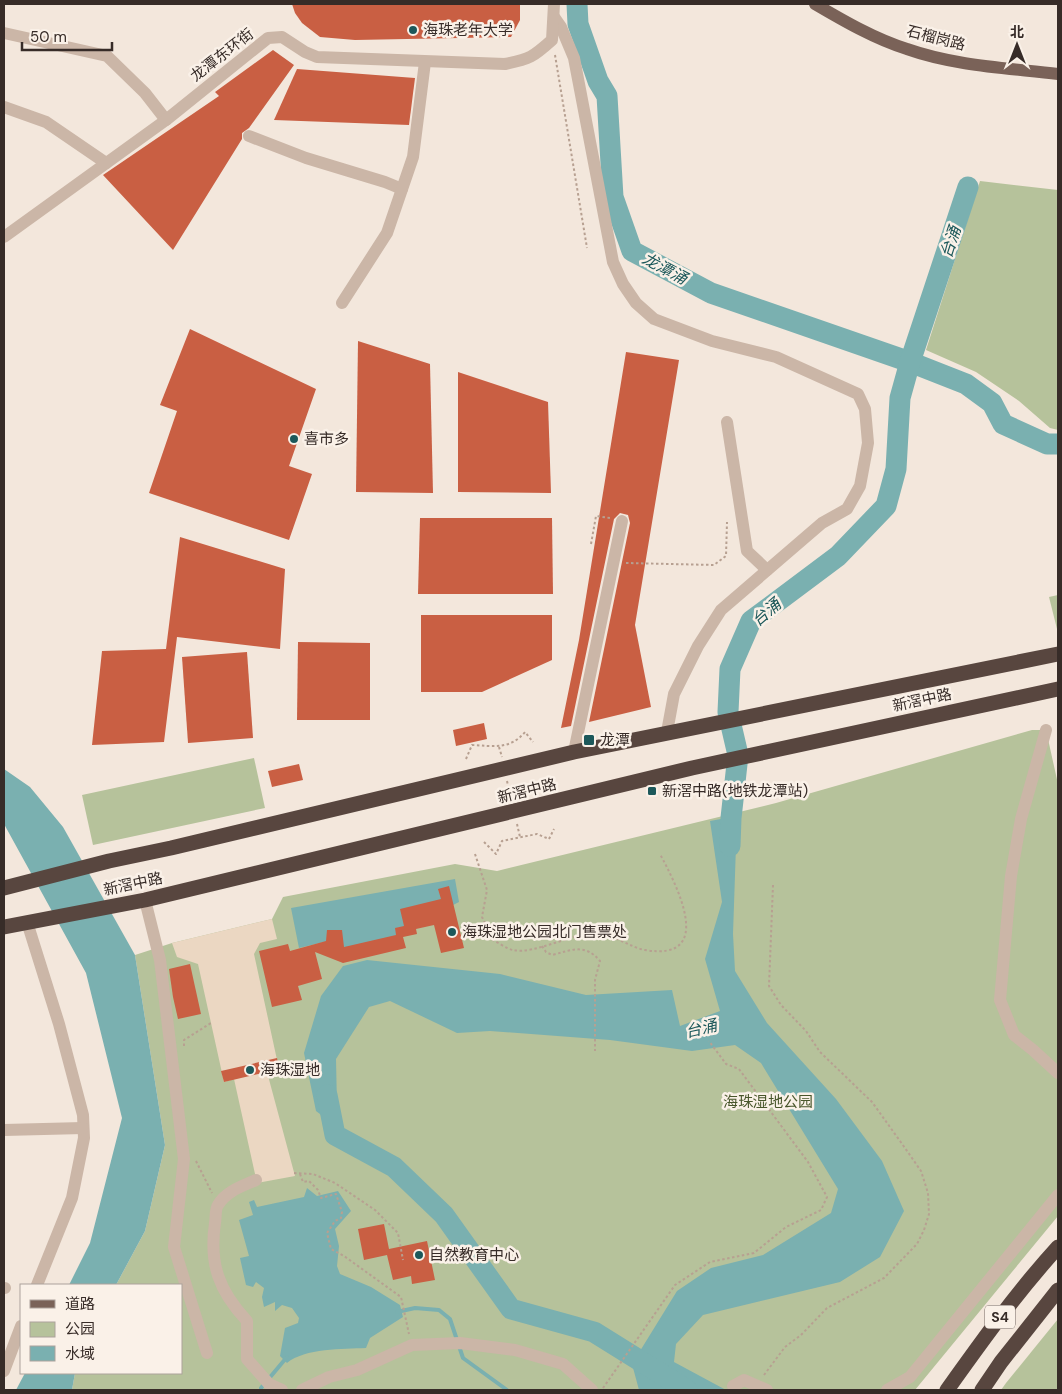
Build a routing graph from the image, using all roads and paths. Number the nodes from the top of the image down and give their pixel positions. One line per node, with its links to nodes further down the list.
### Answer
1 (554, 4): 3 (street)
2 (815, 4): 7 (main road, 石榴岗路)
3 (554, 18): 5 (street); 21 (street)
4 (4, 33): 9 (street)
5 (552, 40): 6 (street, 龙潭东环街); 14 (path)
6 (425, 62): 9 (street, 龙潭东环街); 12 (street)
7 (1058, 74)
8 (4, 107): 11 (street)
9 (166, 120): 11 (street, 龙潭东环街)
10 (249, 136): 12 (street)
11 (106, 163): 13 (street, 龙潭东环街)
12 (402, 189): 15 (street)
13 (4, 237)
14 (587, 248)
15 (342, 303)
16 (726, 422): 21 (street)
17 (622, 521): 19 (path); 20 (street)
18 (727, 522): 20 (path)
19 (591, 544)
20 (614, 563): 28 (street)
21 (767, 570): 25 (street)
22 (1058, 654): 25 (highway, 新滘中路)
23 (1058, 689): 41 (highway, 新滘中路)
24 (1046, 730): 49 (street)
25 (667, 732): 28 (highway, 新滘中路)
26 (533, 742): 27 (path)
27 (499, 747): 29 (path); 30 (path)
28 (574, 752): 40 (highway, 新滘中路)
29 (466, 758)
30 (504, 765)
31 (506, 774): 32 (path)
32 (512, 801)
33 (516, 819): 35 (path)
34 (554, 829): 35 (path)
35 (520, 837): 36 (path)
36 (484, 842)
37 (475, 854): 44 (path)
38 (660, 854): 44 (path)
39 (773, 885): 67 (path)
40 (4, 888)
41 (145, 900): 42 (highway, 新滘中路); 64 (street)
42 (34, 921): 43 (highway, 新滘中路); 50 (street)
43 (4, 927)
44 (542, 946): 48 (path)
45 (211, 1023): 47 (path)
46 (709, 1041): 71 (path)
47 (184, 1048)
48 (595, 1051)
49 (1058, 1073)
50 (83, 1128): 51 (street); 60 (street)
51 (4, 1130)
52 (196, 1160): 57 (path)
53 (294, 1173): 54 (path)
54 (300, 1174): 59 (path); 63 (path)
55 (256, 1180): 57 (street)
56 (1058, 1195): 72 (street)
57 (218, 1205): 68 (street)
58 (1058, 1247): 73 (highway, S4)
59 (403, 1260)
60 (37, 1284)
61 (1058, 1290): 74 (highway, S4)
62 (20, 1329): 65 (street)
63 (412, 1345): 69 (street); 70 (street)
64 (207, 1353)
65 (4, 1370)
66 (733, 1386): 67 (street)
67 (762, 1388)
68 (282, 1390)
69 (302, 1390)
70 (592, 1390)
71 (602, 1390)
72 (887, 1390)
73 (947, 1390)
74 (982, 1390)

